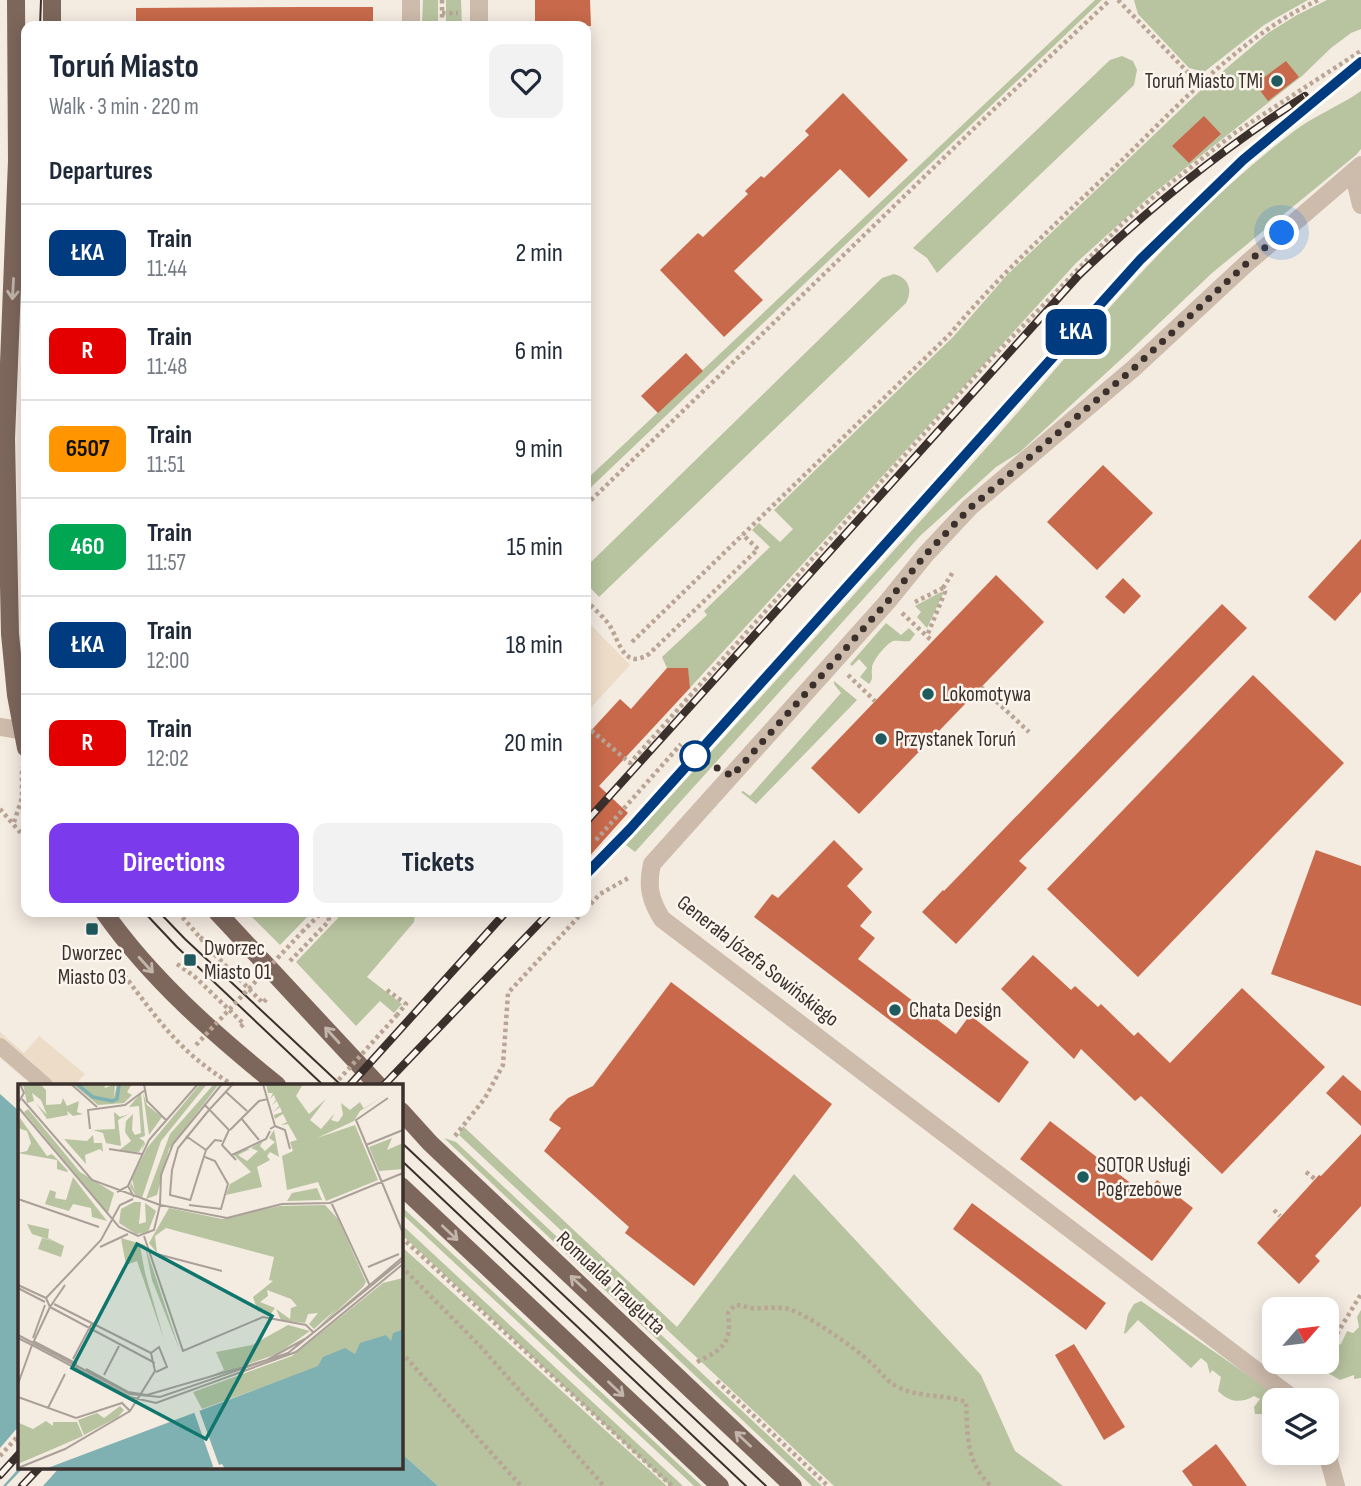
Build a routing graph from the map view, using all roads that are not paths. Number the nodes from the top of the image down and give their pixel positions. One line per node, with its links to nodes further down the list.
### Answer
1 (16, 0): 10 (main road, one-way to 10)
2 (52, 0): 5 (main road)
3 (411, 0): 6 (street)
4 (479, 0): 7 (street)
5 (52, 21)
6 (411, 21)
7 (479, 21)
8 (1357, 169): 9 (street); 21 (street, Generała Józefa Sowińskiego)
9 (1361, 205)
10 (21, 711)
11 (0, 727): 12 (street)
12 (21, 735)
13 (108, 917): 17 (main road, one-way to 17)
14 (222, 917): 18 (main road, one-way to 14)
15 (0, 1046): 16 (street)
16 (44, 1084)
17 (276, 1084)
18 (376, 1084)
19 (402, 1112): 24 (main road, Romualda Traugutta, one-way to 19)
20 (402, 1187): 23 (main road, one-way to 23)
21 (1279, 1388)
22 (1330, 1465): 25 (street)
23 (720, 1486)
24 (793, 1486)
25 (1336, 1486)

